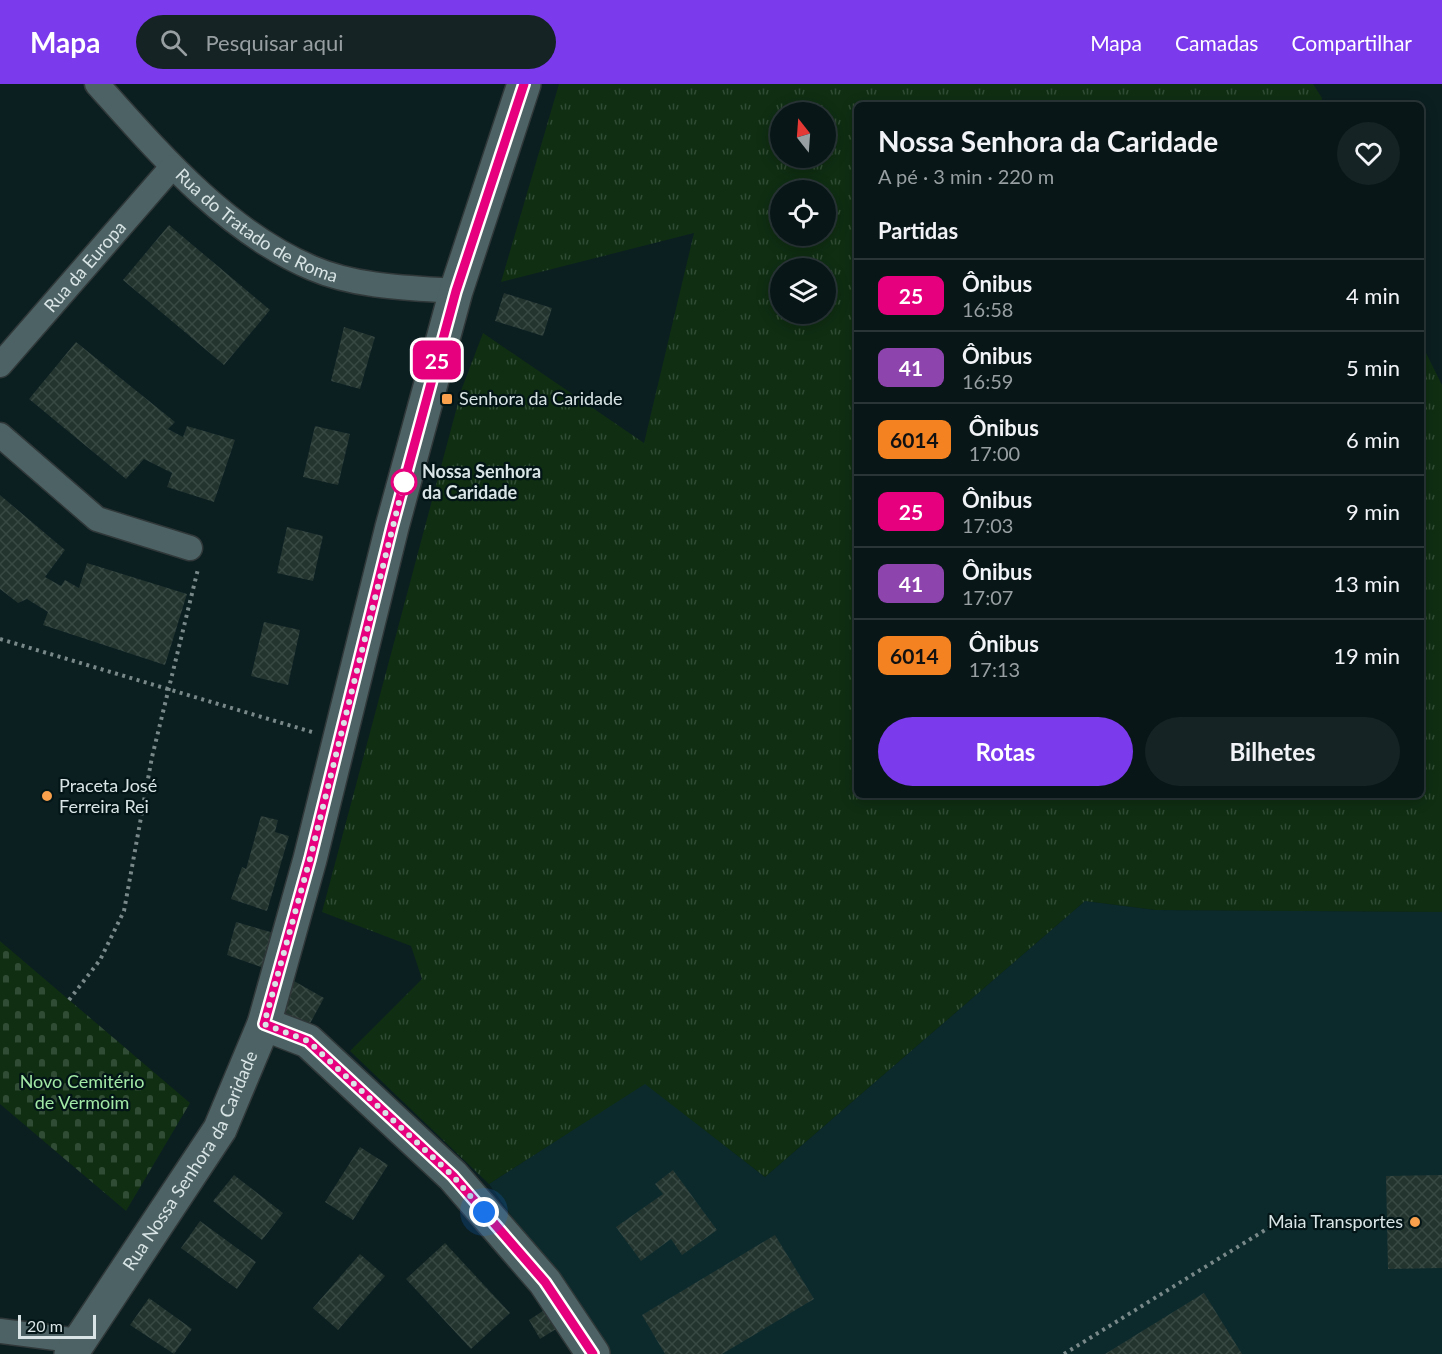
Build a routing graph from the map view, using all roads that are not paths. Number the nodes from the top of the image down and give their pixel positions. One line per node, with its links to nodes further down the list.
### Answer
1 (97, 84): 3 (street, Rua do Tratado de Roma)
2 (524, 84): 4 (street, Rua Nossa Senhora da Caridade)
3 (172, 167): 4 (street, Rua do Tratado de Roma); 5 (street, Rua da Europa)
4 (456, 291): 8 (street, Rua Nossa Senhora da Caridade)
5 (0, 365)
6 (0, 435): 7 (street)
7 (190, 548)
8 (264, 1024): 10 (street, Rua Nossa Senhora da Caridade); 11 (street)
9 (0, 1331): 10 (street)
10 (75, 1348)
11 (593, 1354)

